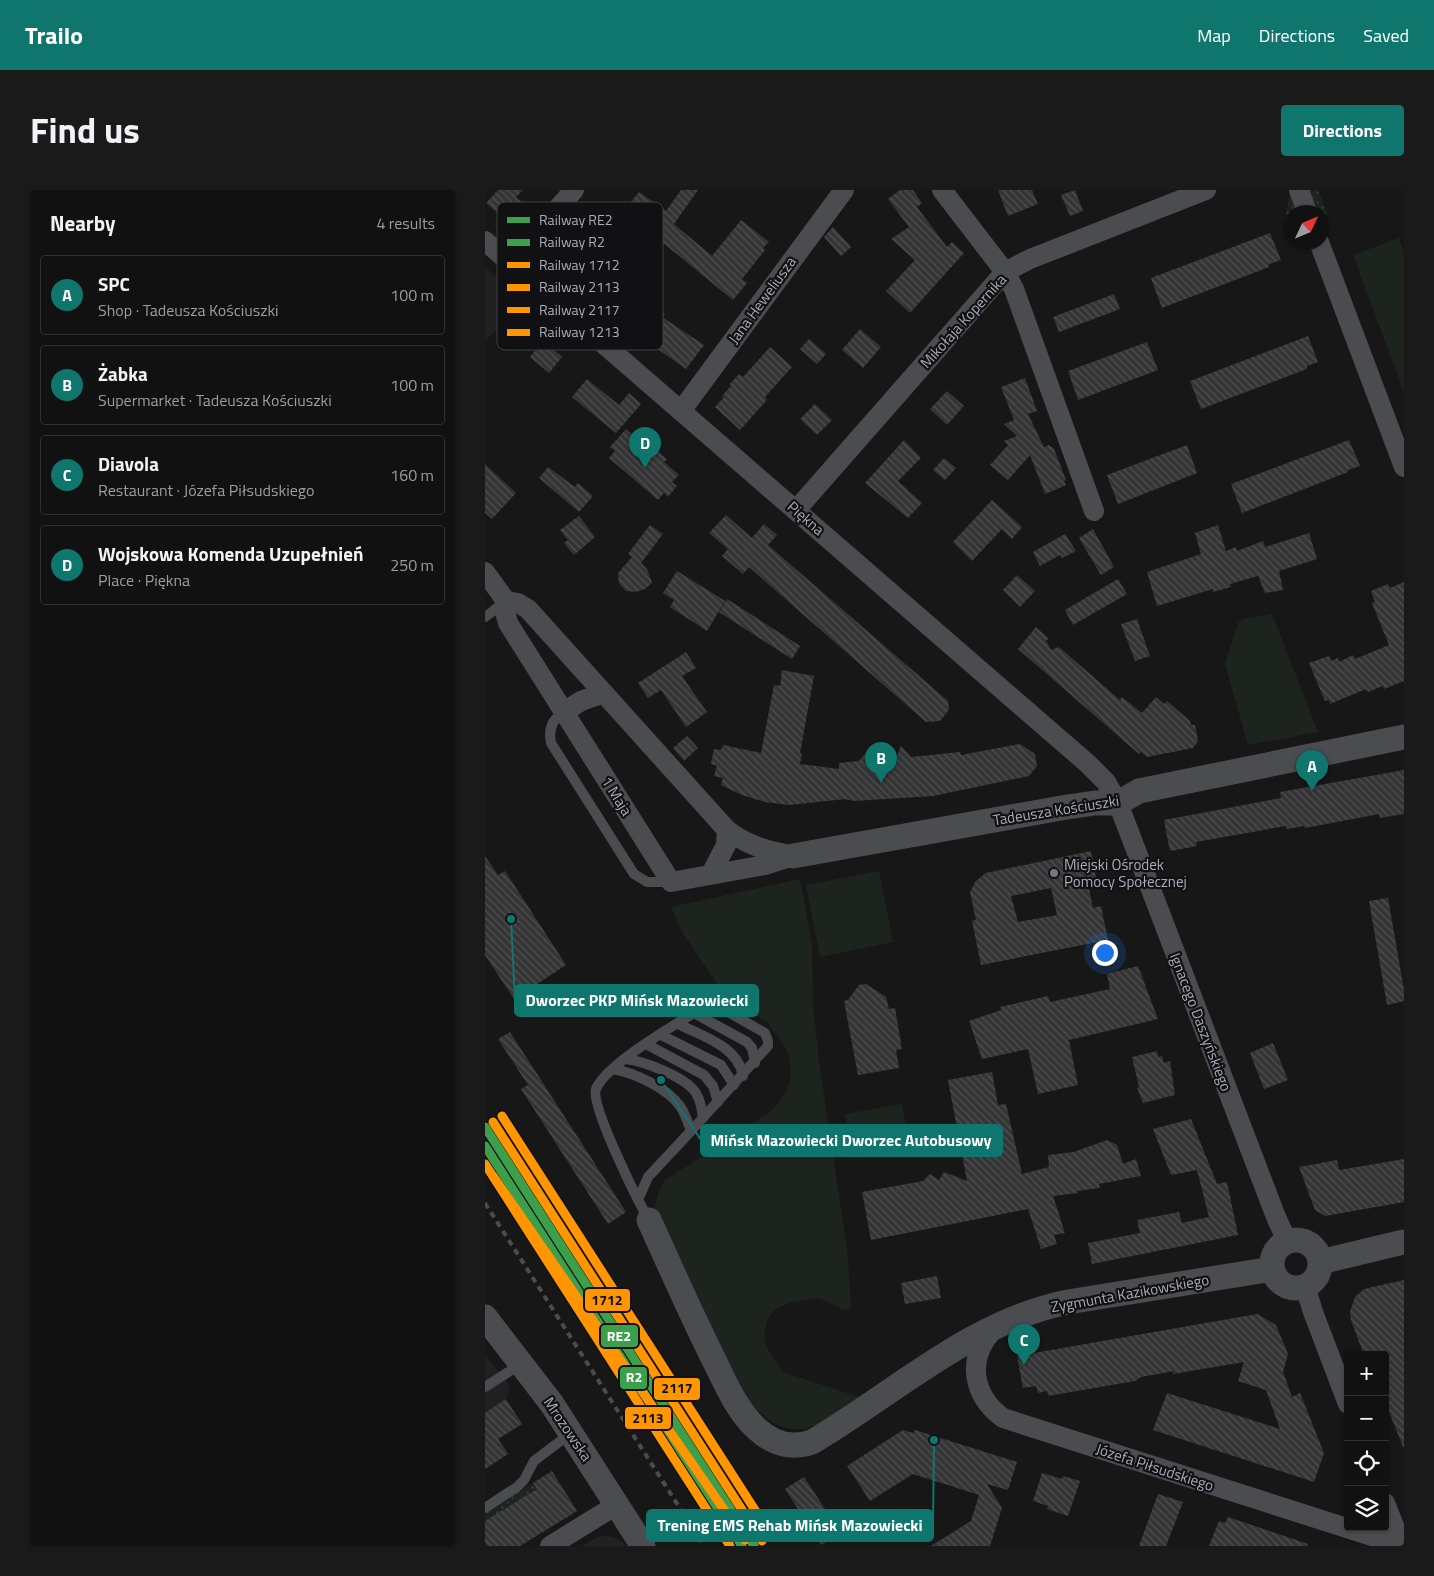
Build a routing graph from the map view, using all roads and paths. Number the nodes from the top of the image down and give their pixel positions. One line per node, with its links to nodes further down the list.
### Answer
1 (575, 190): 6 (street)
2 (844, 190): 13 (street, Jana Heweliusza)
3 (942, 190): 11 (street)
4 (1206, 190): 11 (street, Mikołaja Kopernika)
5 (1299, 190): 7 (street)
6 (564, 202)
7 (1304, 205)
8 (485, 241): 10 (street, Piękna)
9 (1322, 250): 14 (street)
10 (497, 252)
11 (1005, 272): 15 (street, Mikołaja Kopernika); 16 (street)
12 (611, 350): 13 (street, Piękna)
13 (681, 411): 15 (street, Piękna)
14 (1404, 467)
15 (796, 510): 23 (street, Piękna)
16 (1095, 511)
17 (485, 572): 18 (street, 1 Maja)
18 (506, 601): 19 (lane); 20 (street); 21 (street, 1 Maja)
19 (485, 617)
20 (604, 693): 21 (street); 24 (street)
21 (560, 714): 27 (street, 1 Maja); 27 (lane)
22 (1404, 737): 23 (street, Tadeusza Kościuszki)
23 (1118, 803): 25 (street, Tadeusza Kościuszki); 41 (street, Ignacego Daszyńskiego)
24 (727, 830): 25 (street); 26 (street)
25 (793, 856): 26 (street)
26 (711, 874): 27 (street)
27 (671, 882)
28 (694, 1013): 29 (lane); 33 (lane); 33 (lane)
29 (678, 1024): 30 (lane); 35 (lane)
30 (661, 1035): 31 (lane); 36 (lane)
31 (646, 1044): 32 (lane); 37 (lane)
32 (625, 1059): 34 (lane); 38 (lane)
33 (755, 1063): 35 (lane)
34 (613, 1069): 39 (lane); 40 (lane)
35 (743, 1076): 36 (lane)
36 (734, 1086): 37 (lane)
37 (718, 1102): 38 (lane)
38 (703, 1118): 39 (lane)
39 (691, 1131): 40 (lane)
40 (643, 1210): 47 (street, Zygmunta Kazikowskiego)
41 (1287, 1241): 43 (street); 44 (street)
42 (1404, 1242): 43 (street)
43 (1320, 1262): 45 (street)
44 (1272, 1269): 45 (street); 47 (street, Zygmunta Kazikowskiego)
45 (1305, 1286): 50 (street)
46 (485, 1317): 48 (street, Mrozowska)
47 (992, 1331): 57 (street, Józefa Piłsudskiego)
48 (522, 1364): 49 (lane); 51 (street, Mrozowska)
49 (485, 1387)
50 (1345, 1396)
51 (572, 1433): 52 (street, Mrozowska); 53 (lane)
52 (618, 1504): 55 (street); 56 (street, Mrozowska)
53 (485, 1508)
54 (1389, 1513): 57 (street)
55 (550, 1546)
56 (643, 1546)
57 (1402, 1546)

